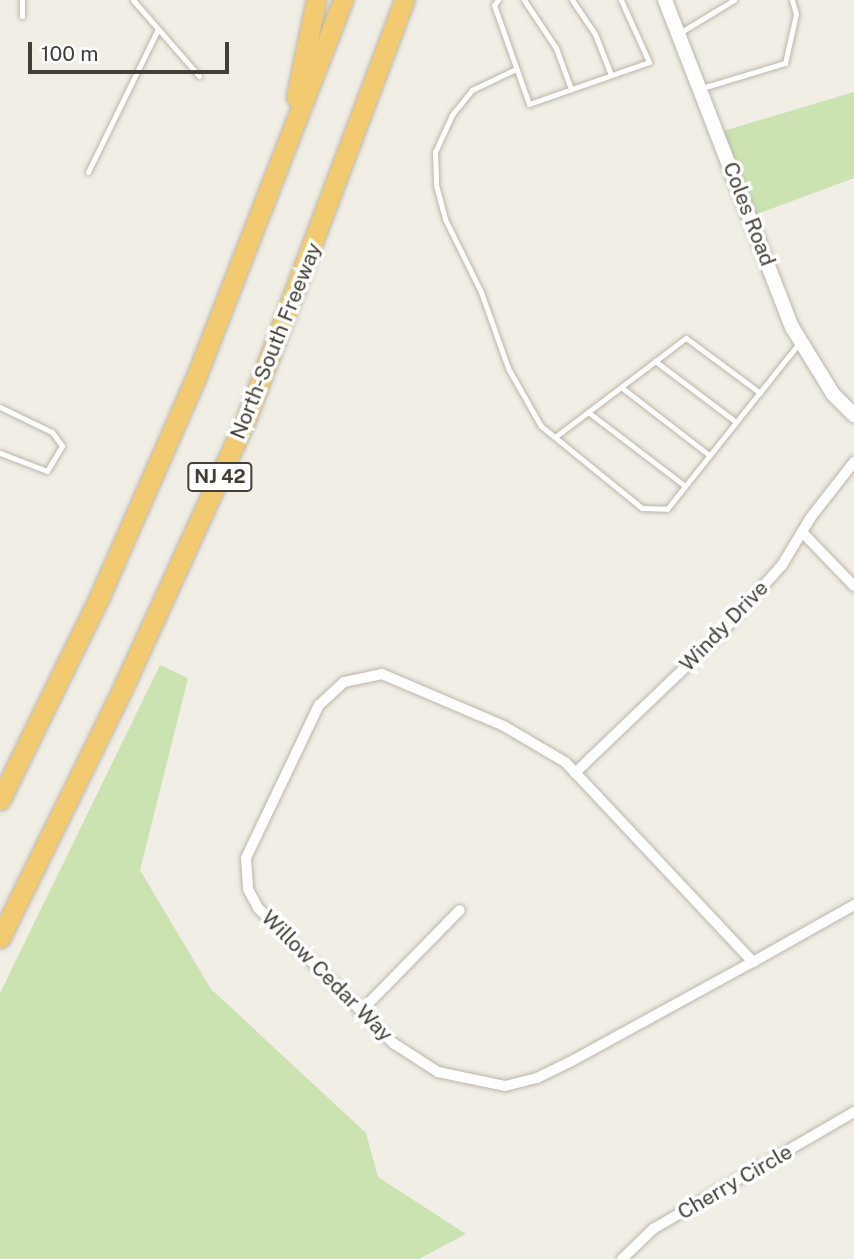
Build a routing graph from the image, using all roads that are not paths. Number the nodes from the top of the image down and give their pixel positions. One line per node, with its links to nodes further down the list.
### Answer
1 (22, 0): 13 (lane)
2 (133, 0): 14 (lane)
3 (316, 0): 21 (highway)
4 (342, 0): 21 (highway, NJ 42)
5 (404, 0): 42 (highway, North-South Freeway / NJ 42)
6 (498, 0): 16 (lane)
7 (524, 0): 20 (lane)
8 (572, 0): 17 (lane)
9 (621, 0): 17 (lane)
10 (665, 0): 15 (street, Coles Road)
11 (734, 0): 15 (lane)
12 (792, 0): 19 (lane)
13 (22, 16)
14 (158, 29): 18 (lane); 22 (lane)
15 (681, 32): 19 (street, Coles Road)
16 (516, 69): 20 (lane); 31 (lane)
17 (611, 75): 20 (lane)
18 (199, 76)
19 (702, 88): 23 (street, Coles Road)
20 (571, 89)
21 (282, 163): 39 (highway, NJ 42)
22 (88, 172)
23 (799, 343): 26 (lane); 29 (street, Coles Road)
24 (655, 361): 25 (lane); 26 (lane); 30 (lane)
25 (621, 387): 28 (lane); 33 (lane)
26 (760, 393): 30 (lane)
27 (0, 407): 32 (lane)
28 (588, 412): 31 (lane); 35 (lane)
29 (854, 415)
30 (736, 422): 33 (lane)
31 (555, 437): 35 (lane)
32 (0, 453)
33 (709, 455): 35 (lane)
34 (854, 462): 36 (street, Windy Drive)
35 (685, 486)
36 (802, 532): 37 (street); 38 (street, Windy Drive)
37 (854, 586)
38 (575, 773): 43 (street, Willow Cedar Way); 44 (street, Willow Cedar Way)
39 (0, 800)
40 (854, 905): 43 (street, Willow Cedar Way)
41 (460, 911): 44 (street)
42 (0, 938)
43 (752, 962): 44 (street, Willow Cedar Way)
44 (361, 1011)
45 (854, 1112): 46 (street, Cherry Circle)
46 (622, 1259)

